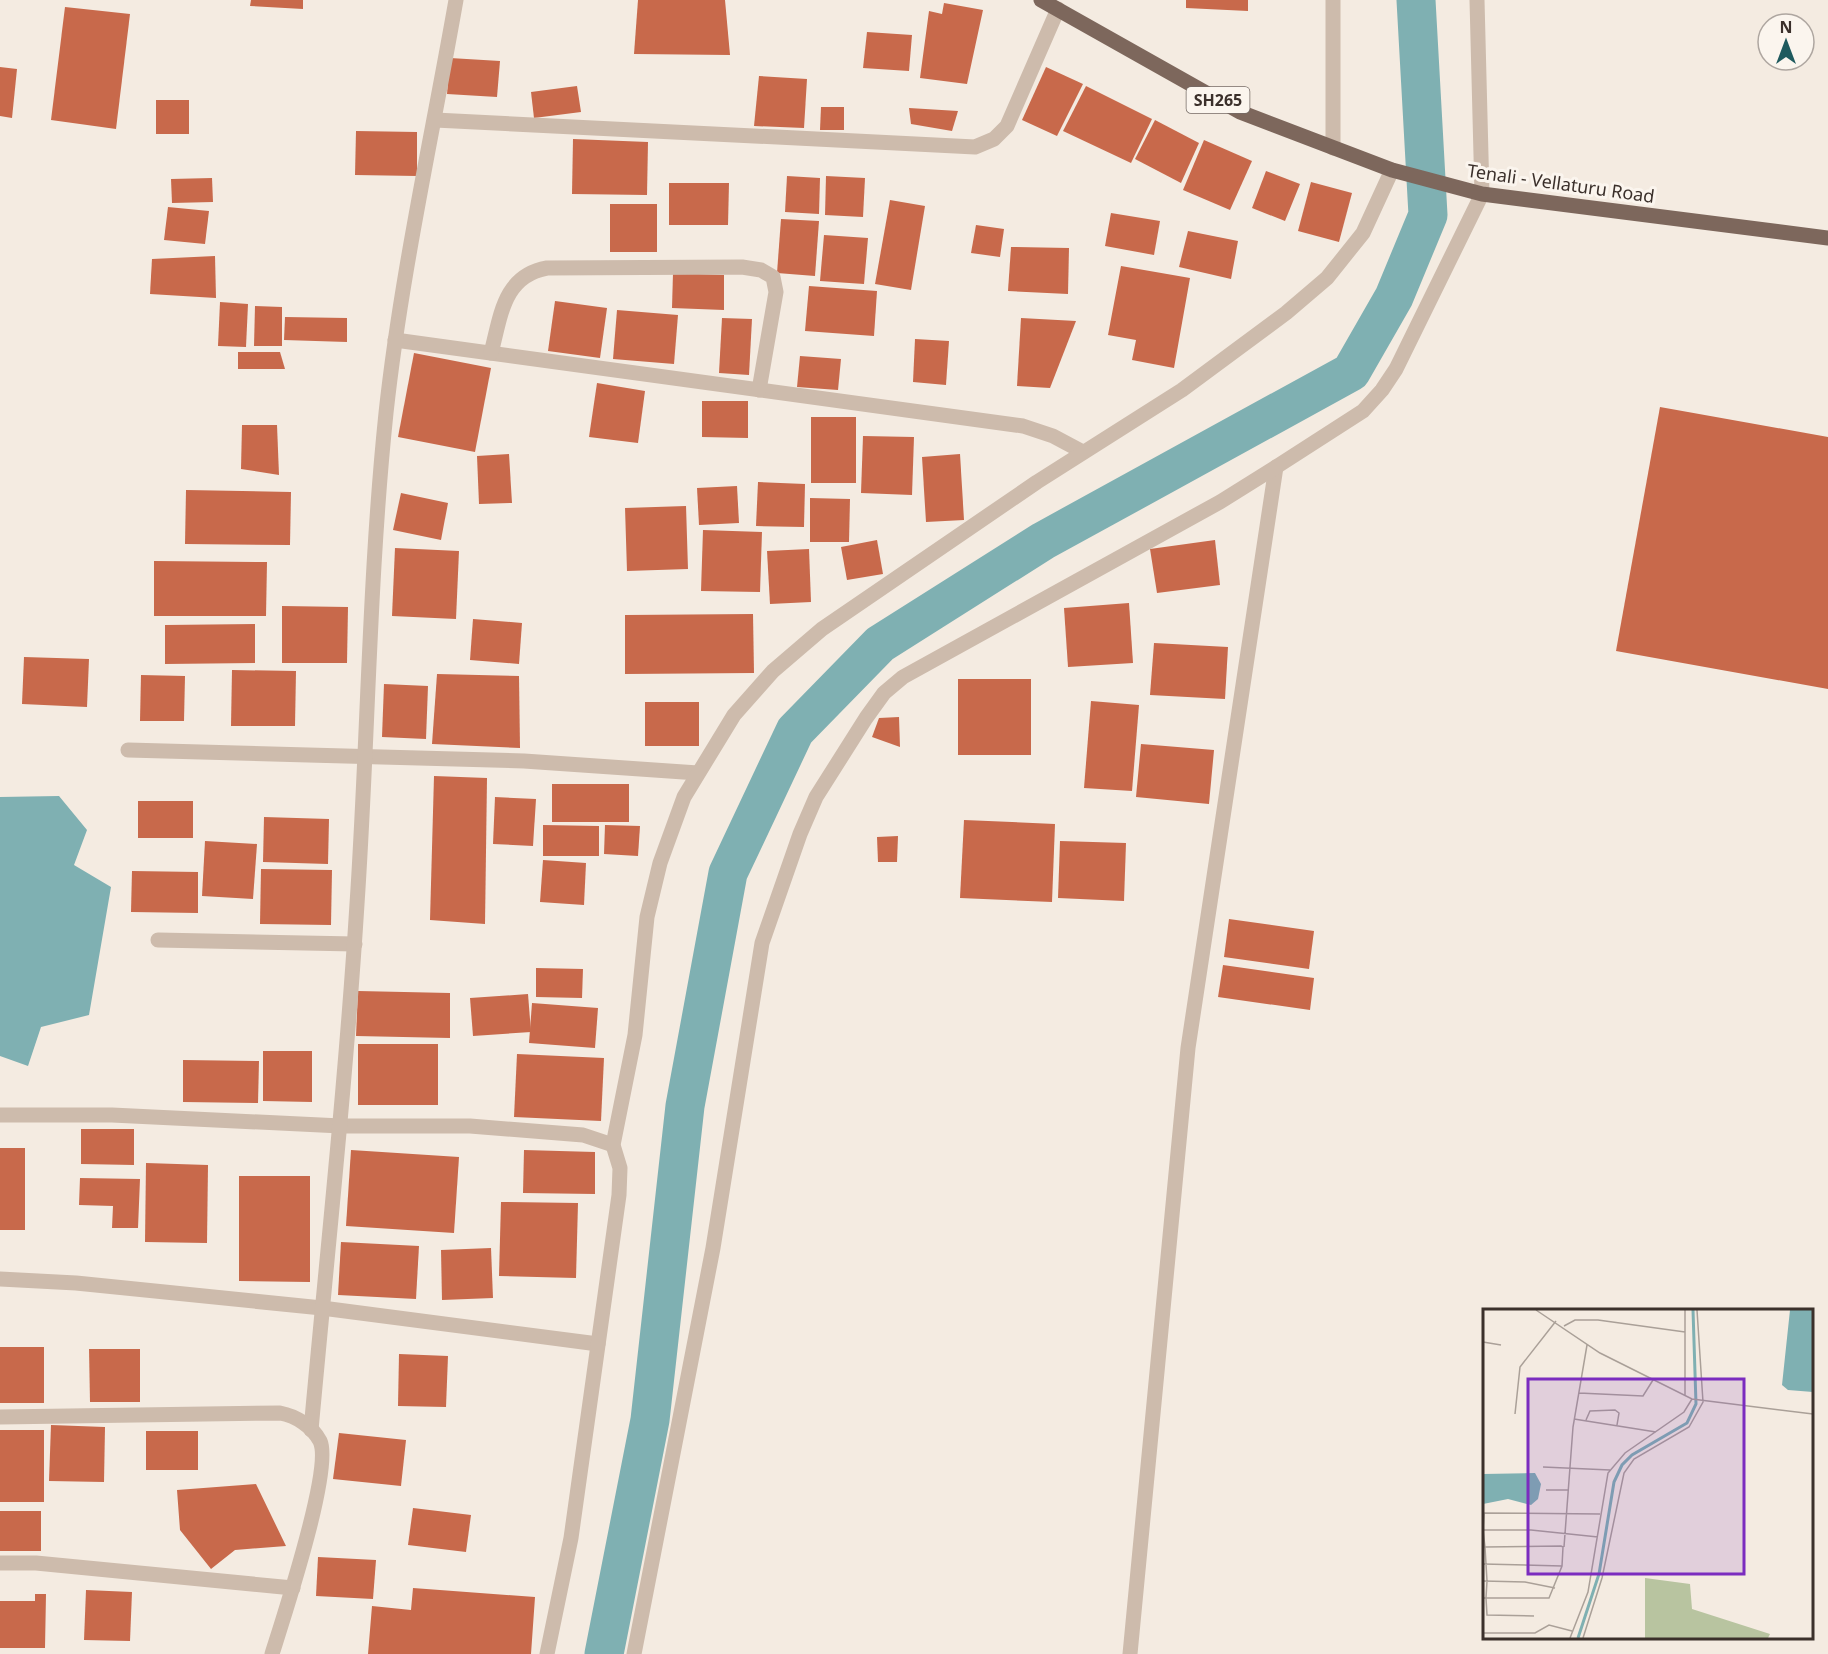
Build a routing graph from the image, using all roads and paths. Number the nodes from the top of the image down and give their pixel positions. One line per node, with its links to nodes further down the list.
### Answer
1 (456, 0): 6 (street)
2 (1041, 0): 5 (main road, Tenali - Vellaturu Road / SH265)
3 (1333, 0): 7 (street)
4 (1477, 0): 9 (street)
5 (1058, 9): 6 (street); 7 (main road, Tenali - Vellaturu Road / SH265)
6 (435, 120): 11 (street)
7 (1333, 148): 8 (main road, Tenali - Vellaturu Road / SH265)
8 (1392, 170): 9 (main road, Tenali - Vellaturu Road / SH265); 14 (street)
9 (1475, 192): 10 (main road, Tenali - Vellaturu Road / SH265); 15 (street)
10 (1828, 238)
11 (395, 340): 12 (street); 17 (street)
12 (491, 353): 13 (street); 13 (street)
13 (759, 390): 14 (street)
14 (1083, 452): 18 (street)
15 (1276, 467): 33 (street); 34 (street)
16 (128, 750): 17 (street)
17 (367, 755): 18 (street); 20 (street)
18 (698, 773): 23 (street)
19 (158, 940): 20 (street)
20 (355, 944): 22 (street)
21 (0, 1115): 22 (street)
22 (342, 1126): 23 (street); 25 (street)
23 (613, 1145): 26 (street)
24 (0, 1279): 25 (street)
25 (322, 1308): 26 (street); 28 (street)
26 (598, 1344): 32 (street)
27 (0, 1417): 28 (street)
28 (311, 1430): 30 (street)
29 (0, 1563): 30 (street)
30 (293, 1588): 31 (street)
31 (272, 1654)
32 (547, 1654)
33 (634, 1654)
34 (1130, 1654)

